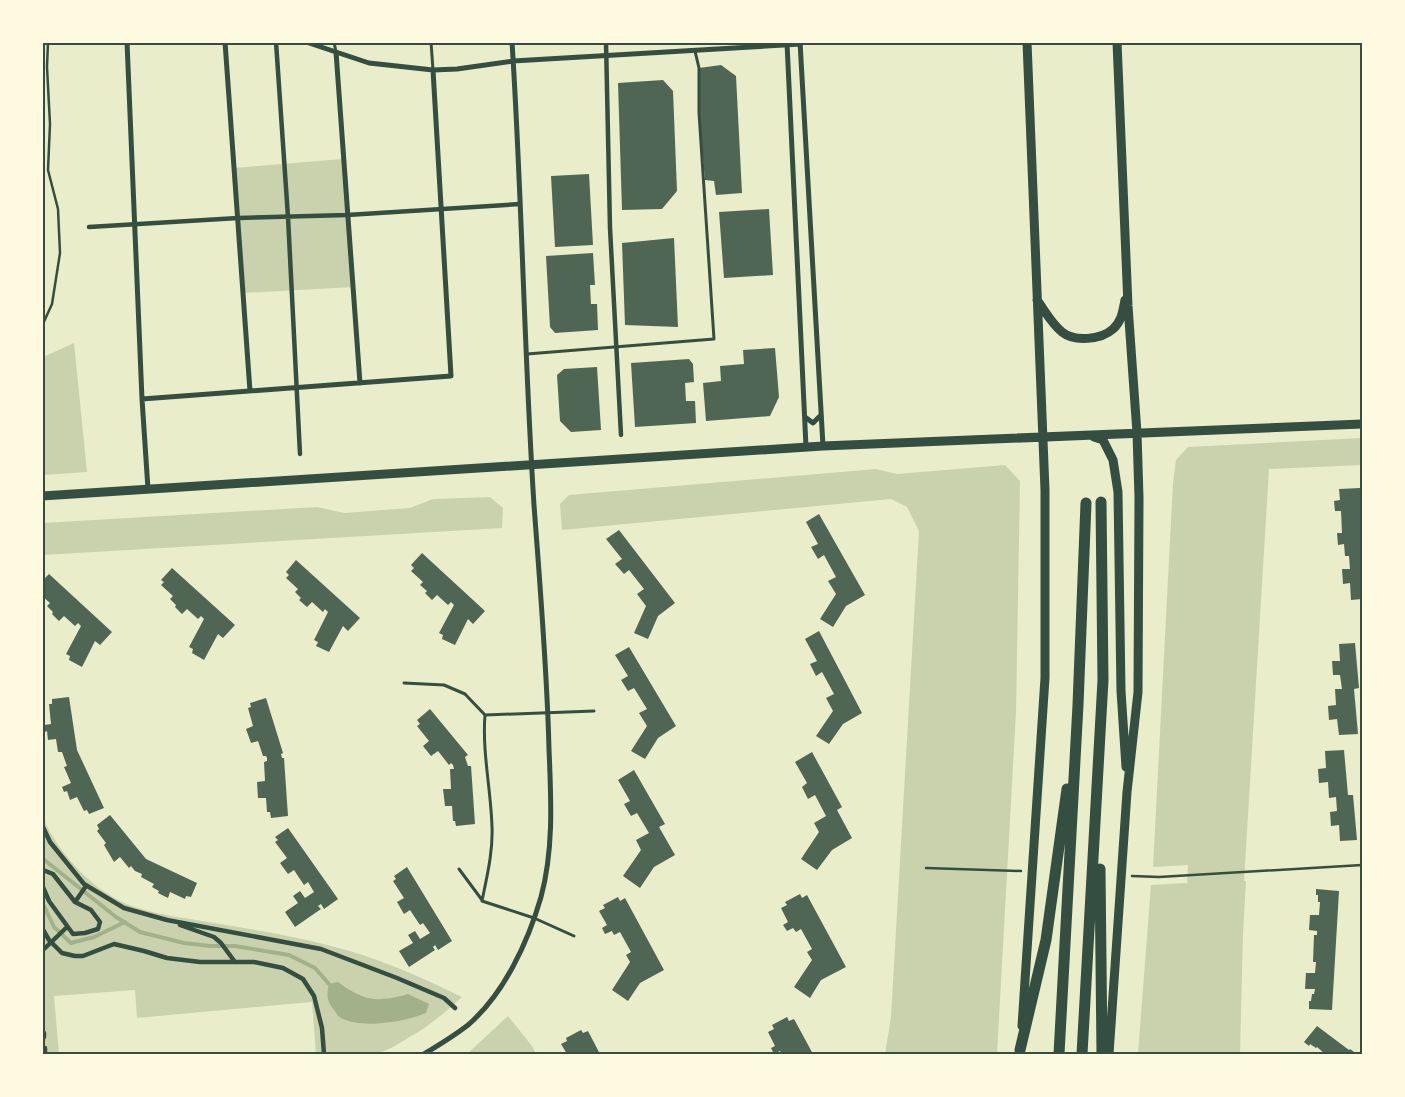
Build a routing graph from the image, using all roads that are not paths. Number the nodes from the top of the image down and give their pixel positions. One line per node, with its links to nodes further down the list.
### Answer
1 (128, 42): 23 (street)
2 (225, 42): 22 (street)
3 (276, 42): 21 (street)
4 (306, 42): 14 (street)
5 (334, 42): 14 (lane)
6 (431, 42): 17 (lane)
7 (512, 42): 16 (street)
8 (606, 42): 15 (street)
9 (1028, 42): 26 (main road)
10 (1117, 42): 25 (main road)
11 (787, 44): 12 (street); 13 (street); 34 (street)
12 (800, 44): 33 (street)
13 (695, 50): 15 (street); 27 (lane)
14 (336, 52): 17 (street); 20 (street)
15 (607, 55): 16 (street); 27 (street)
16 (513, 61): 17 (street); 18 (street)
17 (433, 70): 19 (street)
18 (520, 204): 19 (street); 28 (street)
19 (441, 208): 20 (street); 29 (street)
20 (348, 215): 21 (street); 29 (street)
21 (288, 217): 22 (street); 30 (street)
22 (238, 218): 23 (street); 31 (street)
23 (135, 225): 24 (street); 32 (street)
24 (89, 227)
25 (1127, 288): 26 (main road); 36 (main road)
26 (1037, 300): 39 (main road)
27 (616, 347): 28 (lane); 38 (street)
28 (526, 354): 43 (street)
29 (360, 383): 30 (street)
30 (296, 388): 31 (street); 42 (street)
31 (250, 391): 32 (street)
32 (142, 399): 44 (street)
33 (821, 415): 34 (street); 40 (street)
34 (805, 417): 41 (street)
35 (1362, 424): 36 (main road)
36 (1137, 433): 37 (main road); 54 (main road)
37 (1090, 435): 39 (main road); 54 (main road)
38 (621, 436)
39 (1042, 437): 40 (main road); 73 (main road)
40 (823, 446): 41 (main road)
41 (806, 447): 43 (main road)
42 (300, 454)
43 (532, 465): 44 (main road); 52 (street)
44 (148, 489): 45 (main road)
45 (42, 496)
46 (1101, 502): 48 (highway)
47 (1086, 503): 50 (highway)
48 (1103, 680): 78 (highway); 79 (highway)
49 (404, 683): 53 (lane)
50 (1078, 705): 73 (highway); 77 (highway)
51 (594, 711): 52 (lane)
52 (549, 713): 53 (lane); 63 (street)
53 (485, 714): 61 (lane)
54 (1127, 792): 80 (main road)
55 (42, 825): 59 (street)
56 (459, 869): 61 (lane)
57 (42, 871): 62 (street)
58 (42, 885): 60 (street)
59 (86, 886): 62 (street); 64 (street)
60 (45, 897): 65 (street)
61 (482, 901): 63 (lane)
62 (75, 902): 65 (street)
63 (534, 918): 67 (lane); 76 (street)
64 (167, 920): 70 (street); 71 (street)
65 (67, 927): 68 (street)
66 (42, 928): 68 (street)
67 (574, 936)
68 (52, 943): 69 (street); 70 (street)
69 (42, 951)
70 (235, 962): 75 (street)
71 (455, 1008)
72 (42, 1048): 74 (street)
73 (1020, 1052)
74 (45, 1054)
75 (324, 1054)
76 (424, 1054)
77 (1059, 1054)
78 (1082, 1054)
79 (1102, 1054)
80 (1109, 1054)

